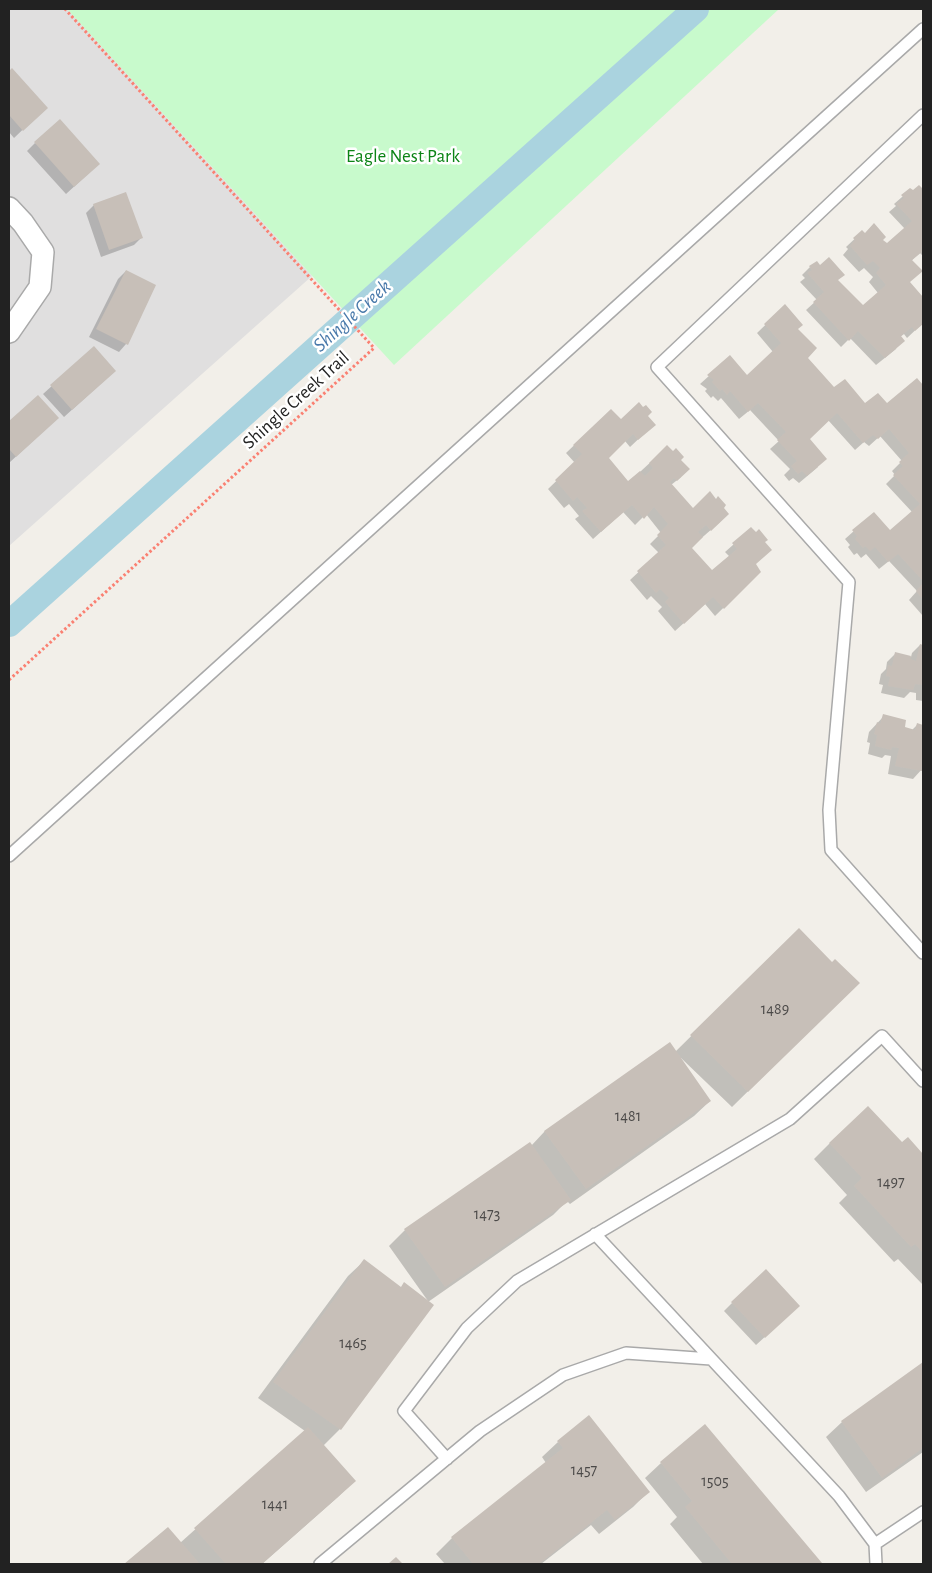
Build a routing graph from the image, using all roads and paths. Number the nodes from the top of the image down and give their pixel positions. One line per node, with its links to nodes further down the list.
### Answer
1 (65, 9): 6 (path, Shingle Creek Trail)
2 (923, 29): 7 (lane)
3 (923, 115): 8 (lane)
4 (9, 208): 5 (street)
5 (9, 332)
6 (9, 680)
7 (9, 856)
8 (923, 953)
9 (923, 1081): 10 (lane)
10 (595, 1234): 11 (lane); 12 (lane)
11 (711, 1359): 12 (lane); 14 (lane)
12 (447, 1459): 15 (lane)
13 (923, 1512): 14 (lane)
14 (875, 1544): 16 (lane)
15 (320, 1564)
16 (876, 1564)

